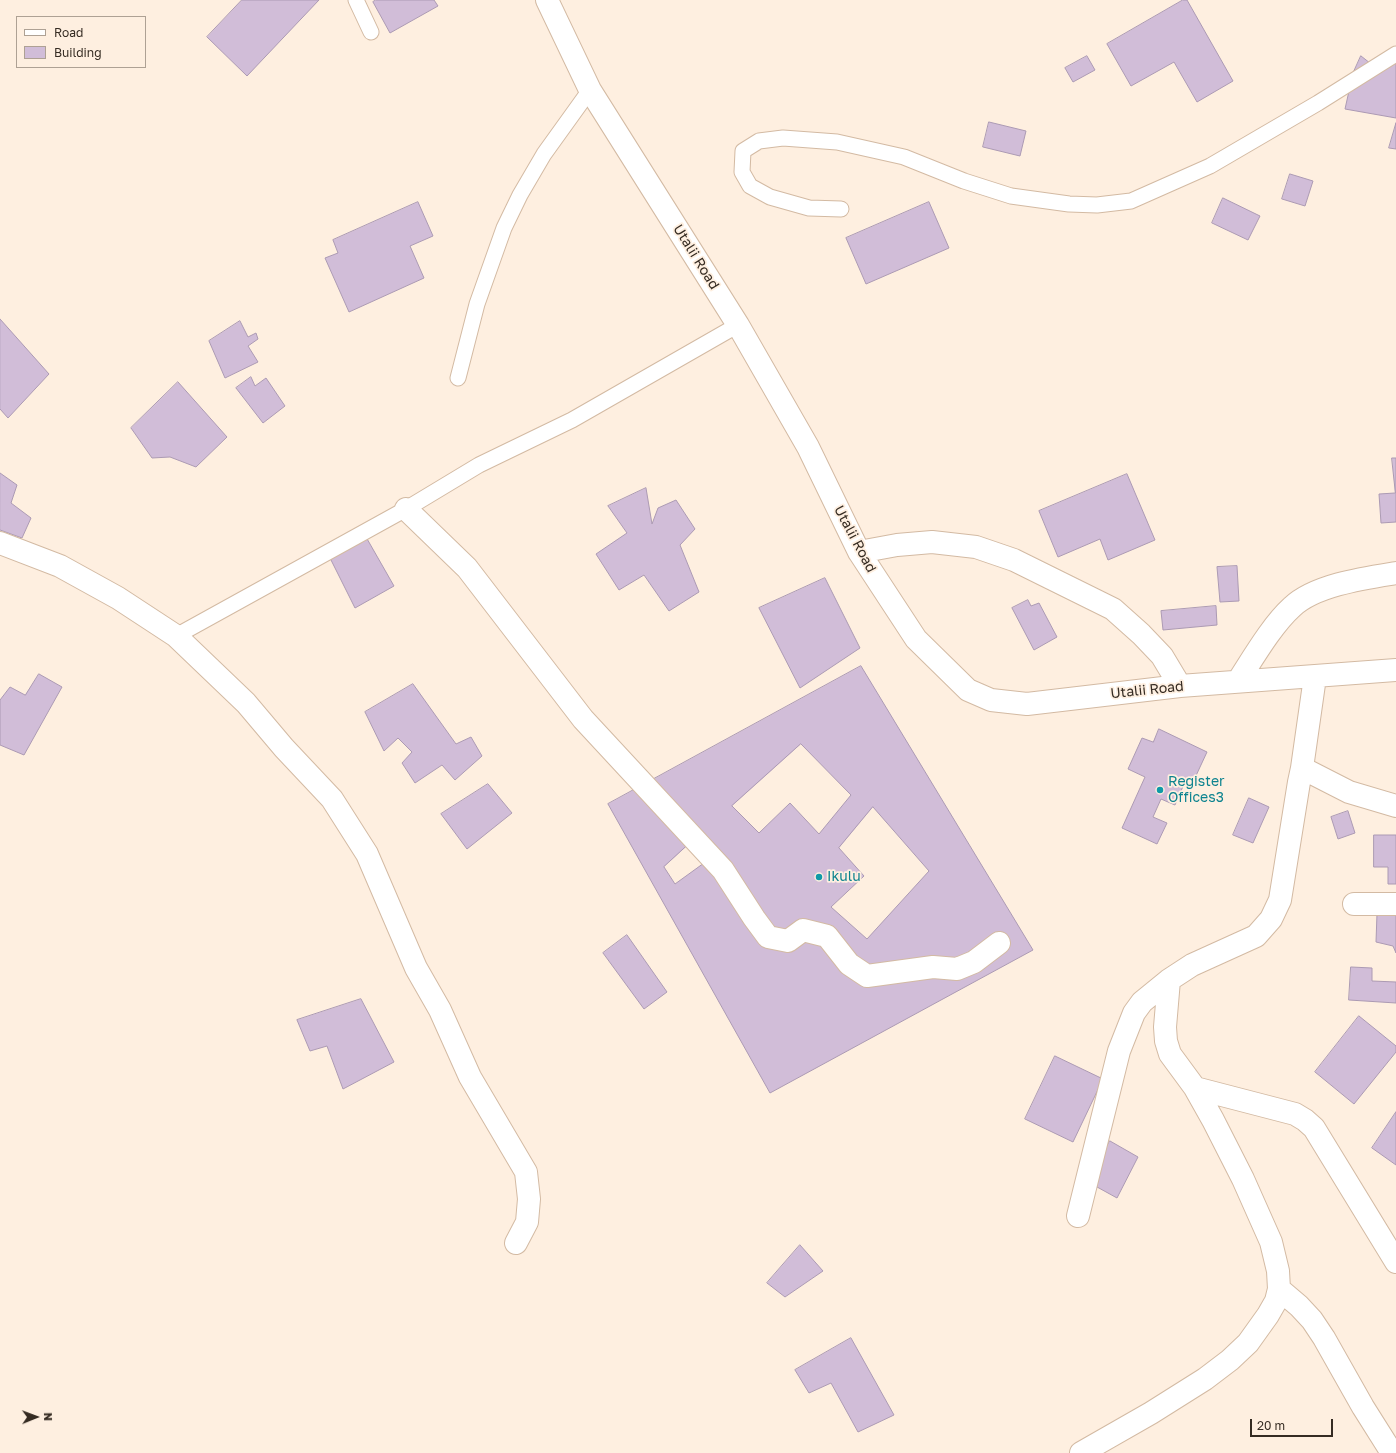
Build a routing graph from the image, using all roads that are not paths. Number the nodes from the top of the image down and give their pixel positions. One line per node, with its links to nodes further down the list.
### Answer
1 (356, 0): 3 (lane)
2 (547, 0): 5 (street, Utalii Road)
3 (371, 32)
4 (1396, 54): 6 (lane)
5 (590, 90): 7 (street, Utalii Road); 8 (lane)
6 (841, 209)
7 (738, 325): 9 (lane); 11 (street, Utalii Road)
8 (458, 378)
9 (406, 509): 13 (lane); 22 (street)
10 (0, 543): 13 (street)
11 (859, 552): 17 (street); 17 (street, Utalii Road)
12 (1396, 573): 16 (street)
13 (176, 636): 26 (street)
14 (1396, 670): 15 (street, Utalii Road)
15 (1315, 677): 16 (street, Utalii Road); 18 (street)
16 (1238, 681): 17 (street, Utalii Road)
17 (1180, 686)
18 (1302, 768): 19 (street); 23 (street)
19 (1396, 806)
20 (1354, 904): 21 (street)
21 (1396, 904)
22 (998, 943)
23 (1169, 980): 24 (street); 25 (street)
24 (1195, 1088): 27 (street); 28 (street)
25 (1078, 1216)
26 (516, 1242)
27 (1396, 1262)
28 (1279, 1289): 29 (street); 30 (street)
29 (1081, 1453)
30 (1392, 1453)

